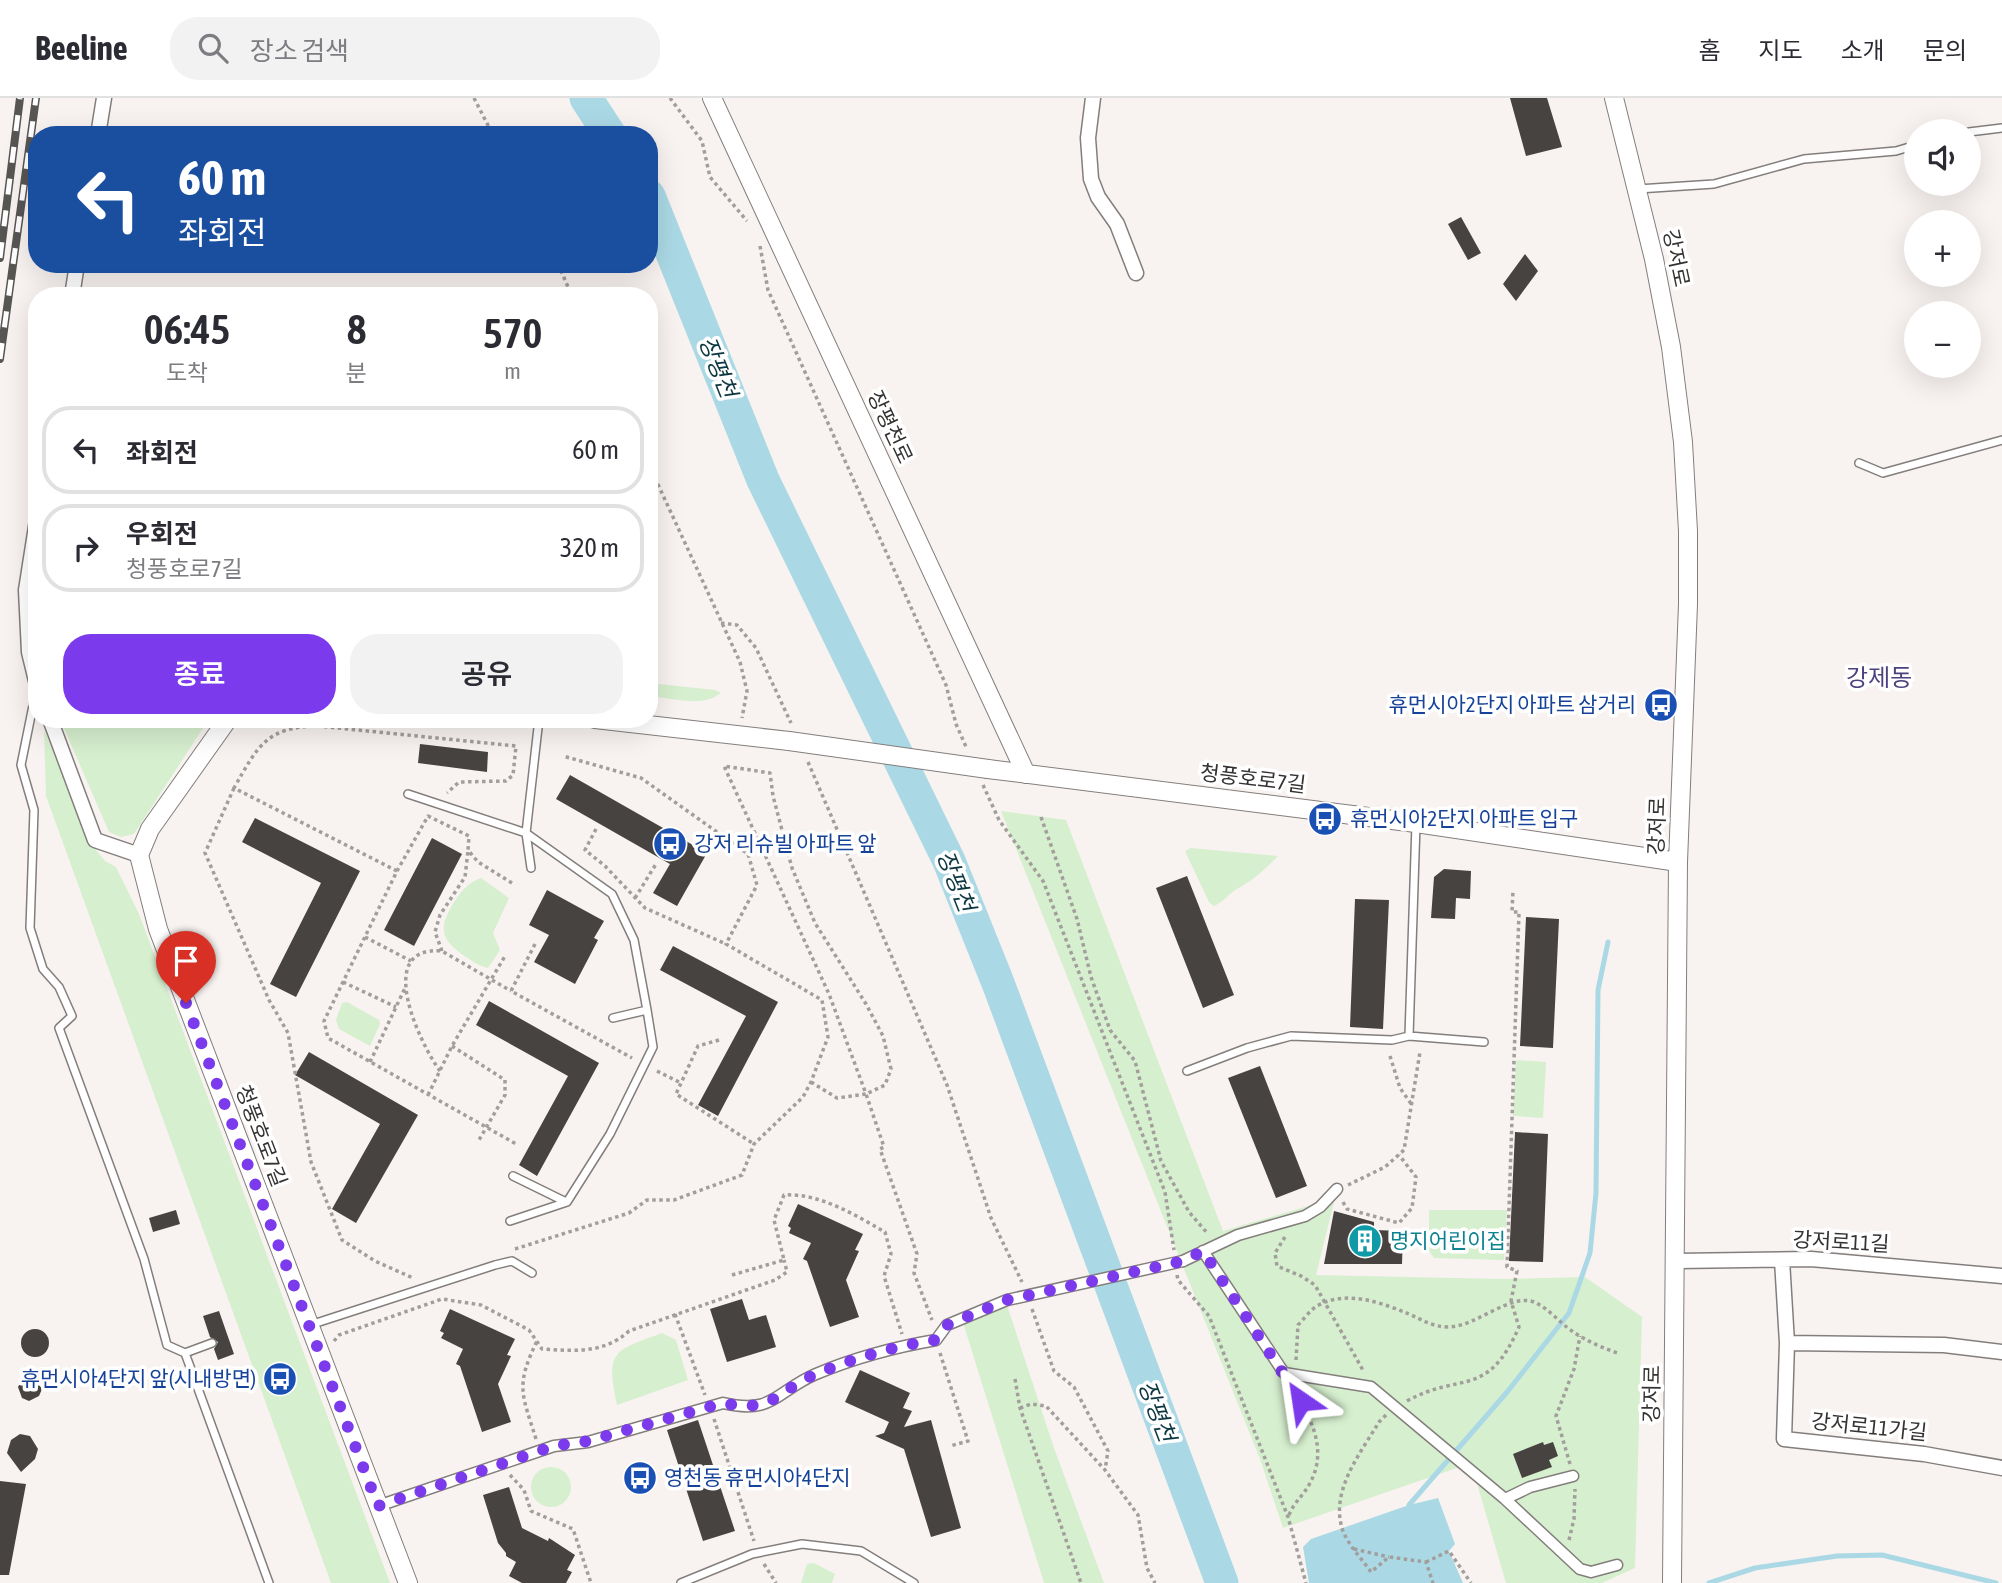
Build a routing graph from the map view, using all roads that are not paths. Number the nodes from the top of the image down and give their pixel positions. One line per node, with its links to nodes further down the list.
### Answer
1 (103, 98): 5 (street)
2 (712, 98): 20 (street, 장평천로)
3 (1093, 98): 10 (street)
4 (1614, 98): 9 (street, 강저로)
5 (99, 126)
6 (2002, 128): 7 (lane)
7 (1981, 131)
8 (1904, 148): 9 (lane)
9 (1637, 189): 25 (street, 강저로)
10 (1136, 273)
11 (2002, 440): 12 (lane)
12 (1859, 463)
13 (28, 577): 14 (street)
14 (28, 631)
15 (658, 726): 20 (street, 청풍호로7길, bridge)
16 (28, 728): 45 (lane)
17 (53, 728): 24 (street)
18 (223, 728): 24 (street)
19 (538, 728): 23 (lane)
20 (1026, 775): 22 (street, 청풍호로7길)
21 (408, 794): 23 (lane)
22 (1416, 823): 25 (street, 청풍호로7길); 29 (lane)
23 (526, 833): 26 (lane); 27 (lane)
24 (139, 855): 41 (street, 청풍호로7길)
25 (1678, 862): 38 (street, 강저로)
26 (531, 868)
27 (647, 1010): 28 (lane); 34 (lane)
28 (613, 1018)
29 (1409, 1036): 30 (lane); 31 (lane)
30 (1484, 1042)
31 (1187, 1071)
32 (513, 1176): 34 (lane)
33 (1338, 1189): 36 (street)
34 (567, 1202): 35 (lane)
35 (510, 1221)
36 (1203, 1251): 48 (street); 49 (street, bridge)
37 (1782, 1260): 38 (street, 강저로11길); 40 (street, 강저로11길); 43 (street, 강저로11가길)
38 (1677, 1261): 55 (street, 강저로)
39 (532, 1273): 41 (lane)
40 (2002, 1276)
41 (309, 1325): 49 (street, 청풍호로7길)
42 (212, 1343): 45 (lane)
43 (1787, 1343): 44 (street); 46 (street, 강저로11가길)
44 (2002, 1352)
45 (185, 1353): 51 (lane)
46 (2002, 1468)
47 (1573, 1476): 48 (street)
48 (1505, 1499): 50 (street)
49 (378, 1506): 52 (street, 청풍호로7길)
50 (1617, 1565)
51 (269, 1583)
52 (408, 1583)
53 (681, 1583): 54 (lane)
54 (914, 1583)
55 (1672, 1583)

